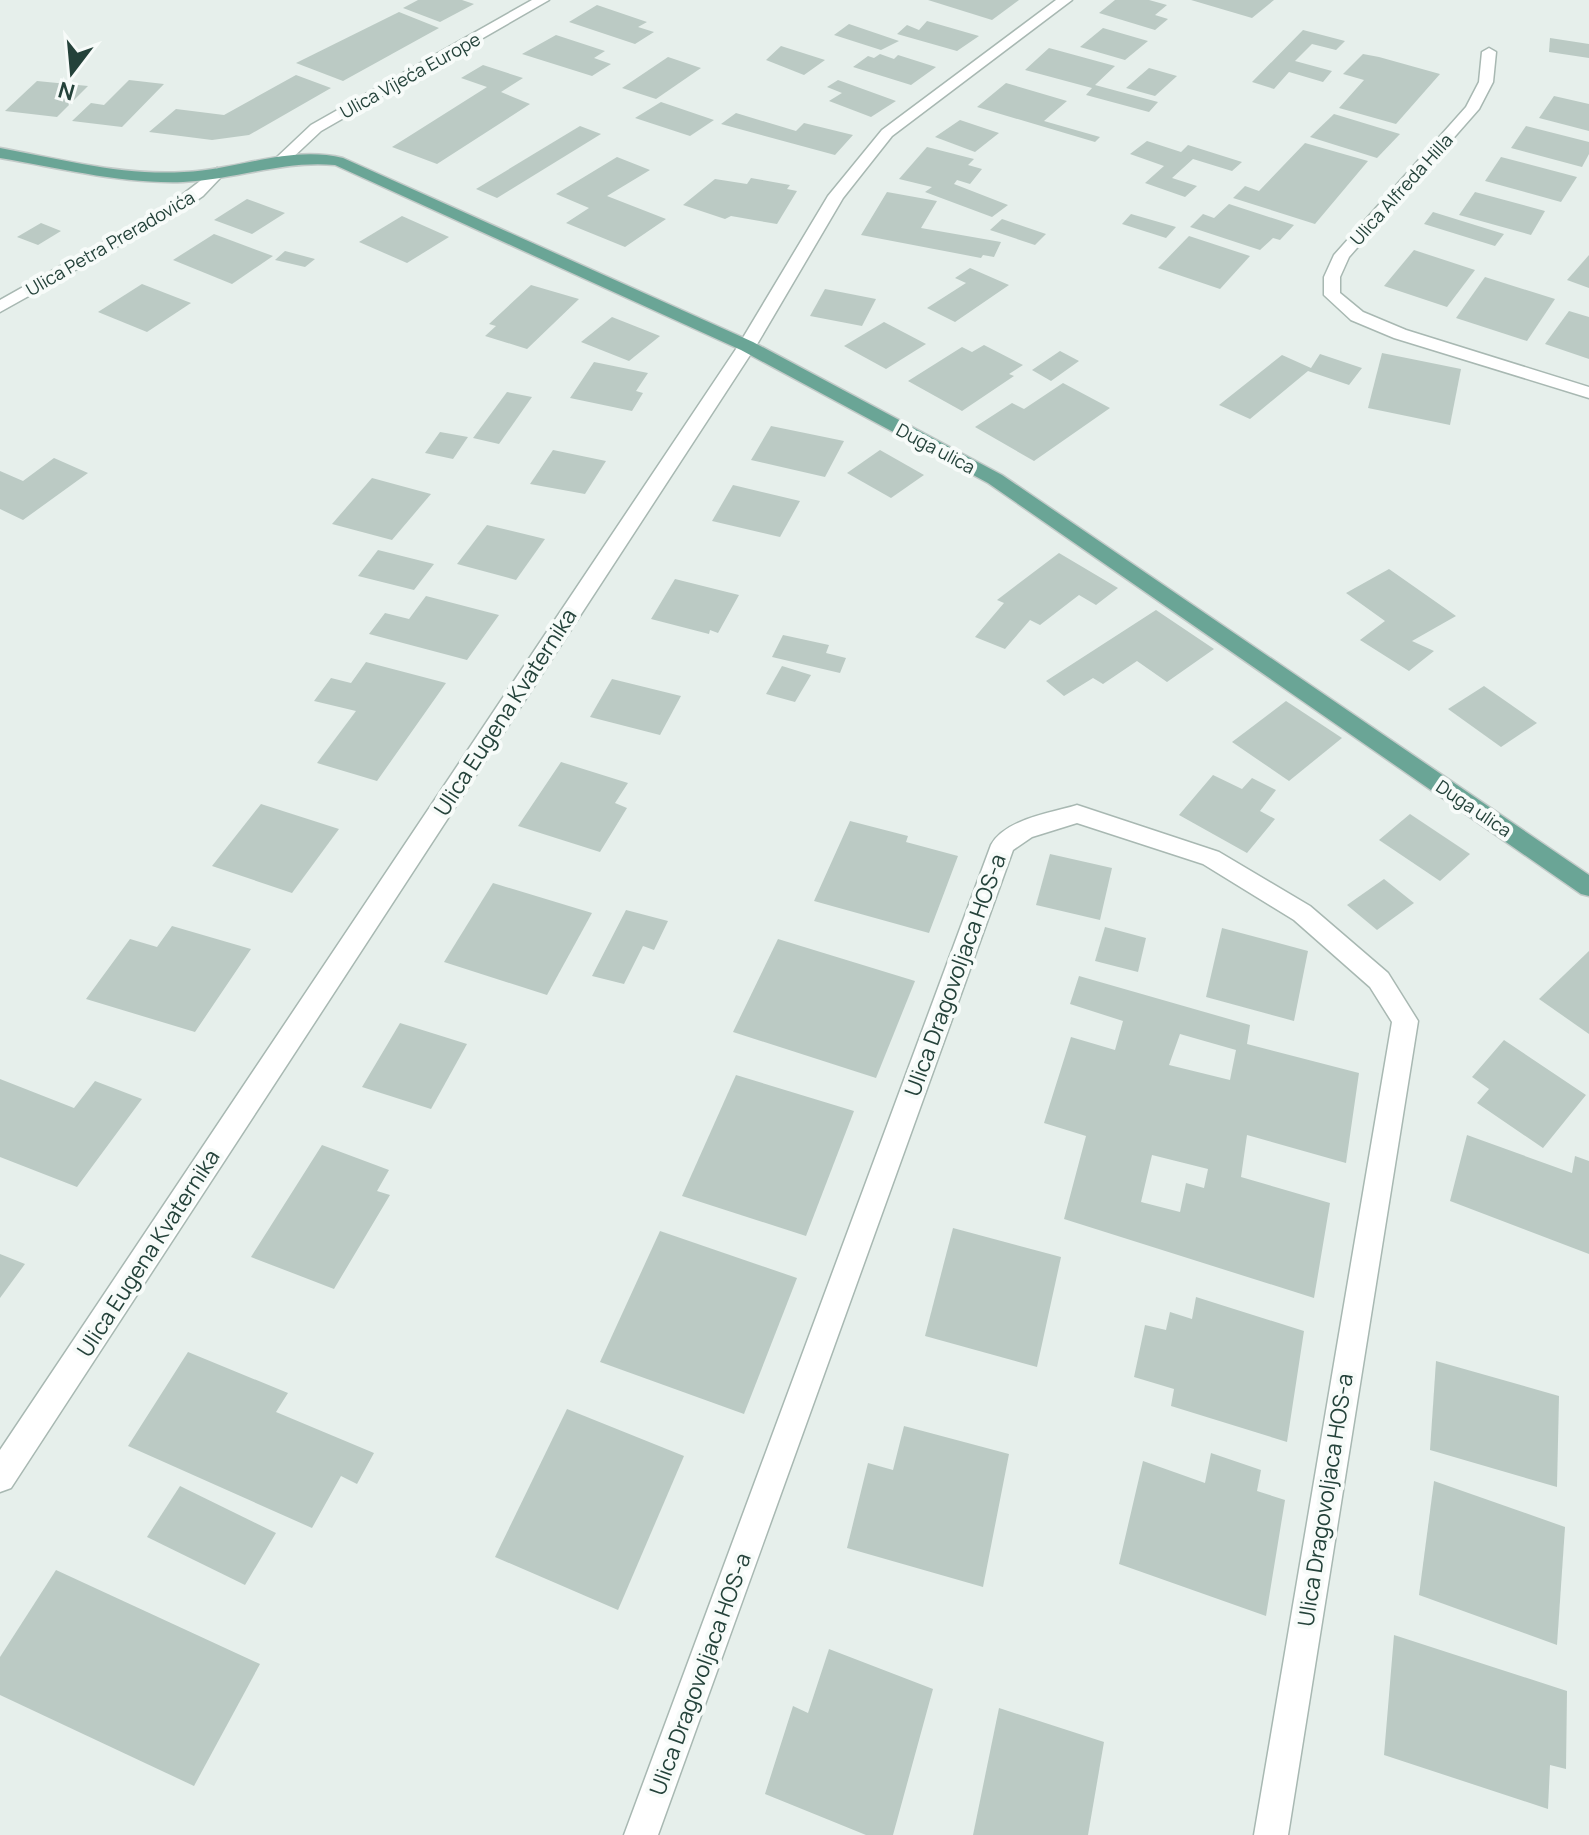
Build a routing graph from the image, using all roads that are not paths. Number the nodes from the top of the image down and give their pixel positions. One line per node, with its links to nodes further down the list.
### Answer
1 (542, 0): 5 (street, Ulica Vijeća Europe)
2 (1065, 0): 8 (street, Ulica Eugena Kvaternika)
3 (1489, 52): 9 (street, Ulica Alfreda Hilla)
4 (0, 153): 6 (main road, Duga ulica)
5 (284, 158): 6 (main road, Duga ulica); 8 (main road, Duga ulica)
6 (217, 173): 7 (street, Ulica Petra Preradovića)
7 (0, 307)
8 (747, 346): 10 (main road, Duga ulica); 11 (street, Ulica Eugena Kvaternika)
9 (1589, 393)
10 (1589, 887)
11 (8, 1447): 12 (street, Ulica Eugena Kvaternika)
12 (0, 1477)
13 (641, 1835): 14 (street, Ulica Dragovoljaca HOS-a)
14 (1271, 1835)

